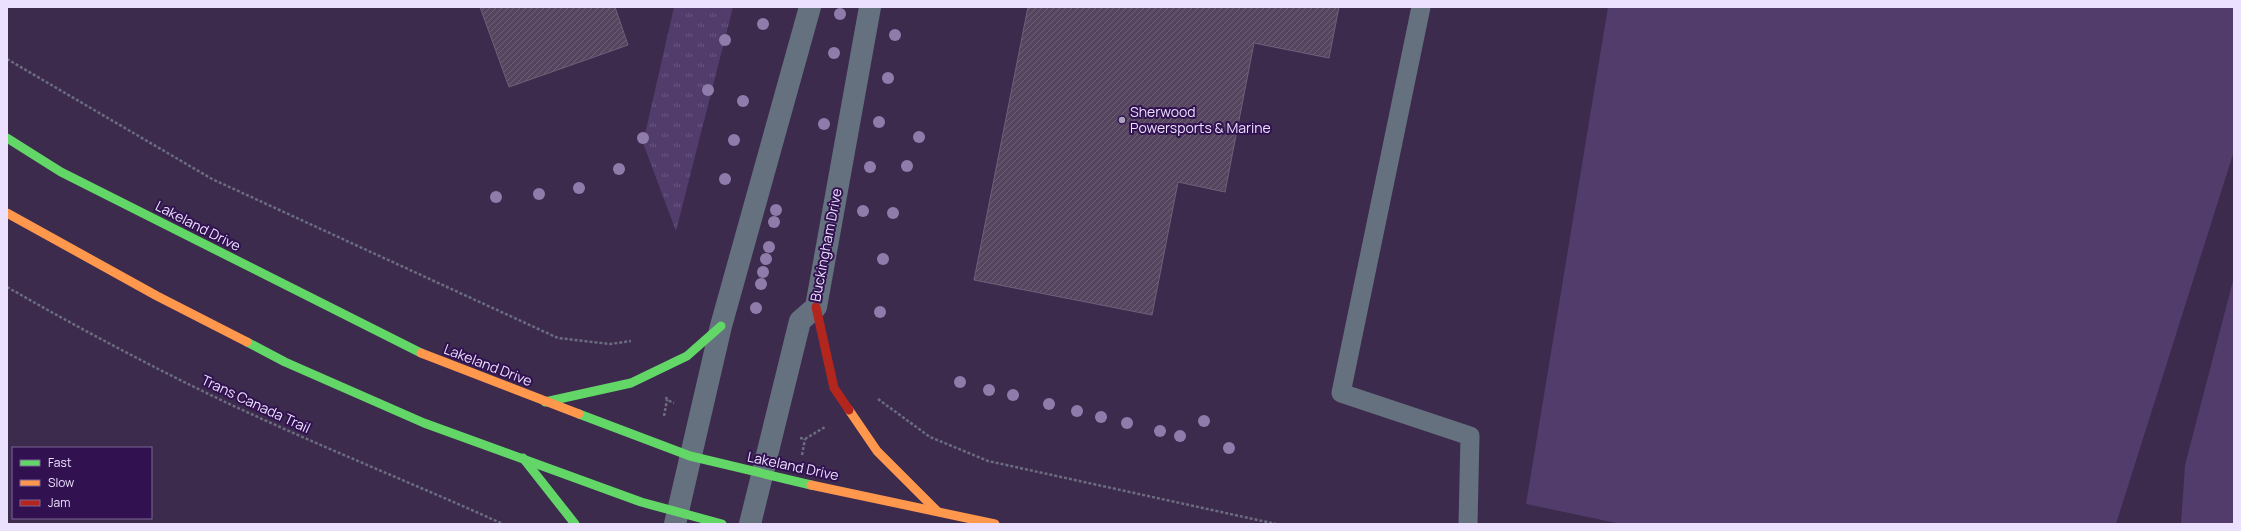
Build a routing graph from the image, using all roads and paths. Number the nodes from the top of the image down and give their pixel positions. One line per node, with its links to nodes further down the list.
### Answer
1 (810, 7): 9 (street)
2 (870, 7): 8 (street, Buckingham Drive)
3 (1421, 7): 28 (lane)
4 (7, 59): 10 (path)
5 (7, 138): 13 (main road, Lakeland Drive)
6 (7, 213): 17 (main road)
7 (7, 287): 22 (path, Trans Canada Trail)
8 (816, 307): 19 (street, Buckingham Drive); 20 (main road)
9 (721, 326): 13 (main road); 16 (street)
10 (631, 341)
11 (878, 399): 27 (path)
12 (667, 400): 14 (path)
13 (545, 402): 16 (main road, Lakeland Drive)
14 (663, 418)
15 (829, 425): 18 (path)
16 (690, 456): 19 (main road, Lakeland Drive); 21 (street)
17 (523, 458): 21 (main road); 23 (main road)
18 (800, 461)
19 (763, 475): 20 (main road, Lakeland Drive); 25 (street, Buckingham Drive)
20 (937, 511): 26 (main road, Lakeland Drive)
21 (676, 518): 24 (main road)
22 (503, 524)
23 (575, 524)
24 (722, 524)
25 (750, 524)
26 (995, 524)
27 (1276, 524)
28 (1468, 524)

